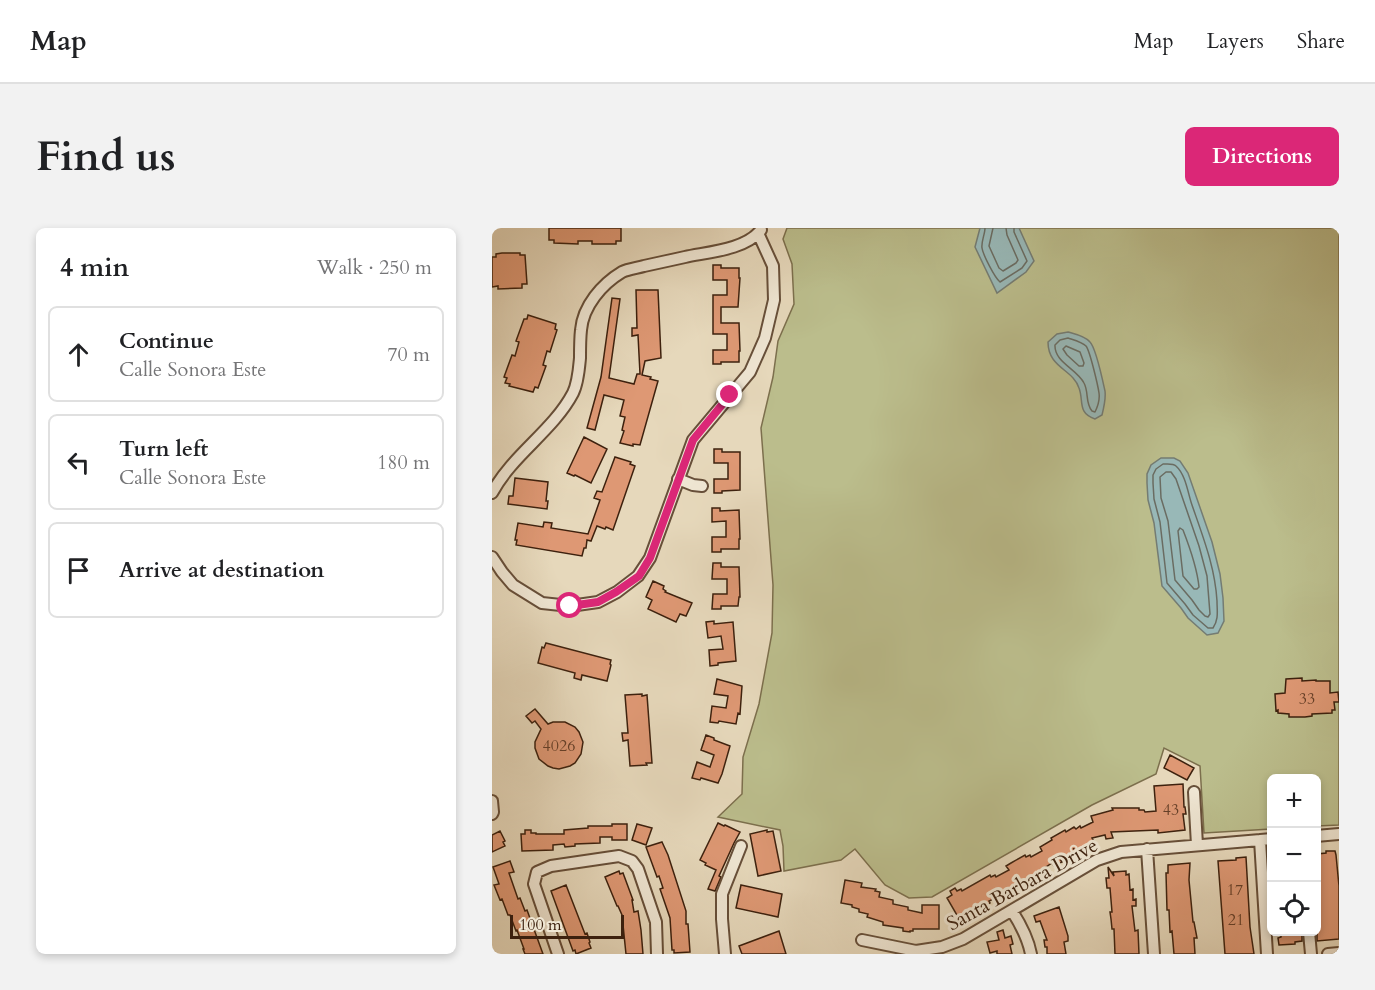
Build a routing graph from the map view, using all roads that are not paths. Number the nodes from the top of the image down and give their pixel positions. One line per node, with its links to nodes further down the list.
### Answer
1 (760, 231): 2 (street); 4 (street)
2 (678, 479): 3 (street); 5 (street)
3 (702, 486)
4 (492, 493)
5 (492, 557)
6 (1194, 792): 10 (street)
7 (1339, 834): 8 (street)
8 (1321, 836)
9 (1266, 840): 10 (street, Santa Barbara Drive); 23 (street)
10 (1197, 844): 12 (street, Santa Barbara Drive)
11 (741, 846): 20 (street)
12 (1147, 849): 13 (street, Santa Barbara Drive); 22 (street)
13 (1012, 911): 16 (street, Santa Barbara Drive); 21 (street)
14 (1310, 936): 24 (street)
15 (862, 940): 16 (street, Santa Barbara Drive)
16 (916, 953)
17 (1339, 953): 25 (street)
18 (558, 954): 19 (street)
19 (657, 954)
20 (725, 954)
21 (1031, 954)
22 (1154, 954)
23 (1267, 954)
24 (1311, 954)
25 (1328, 954)

